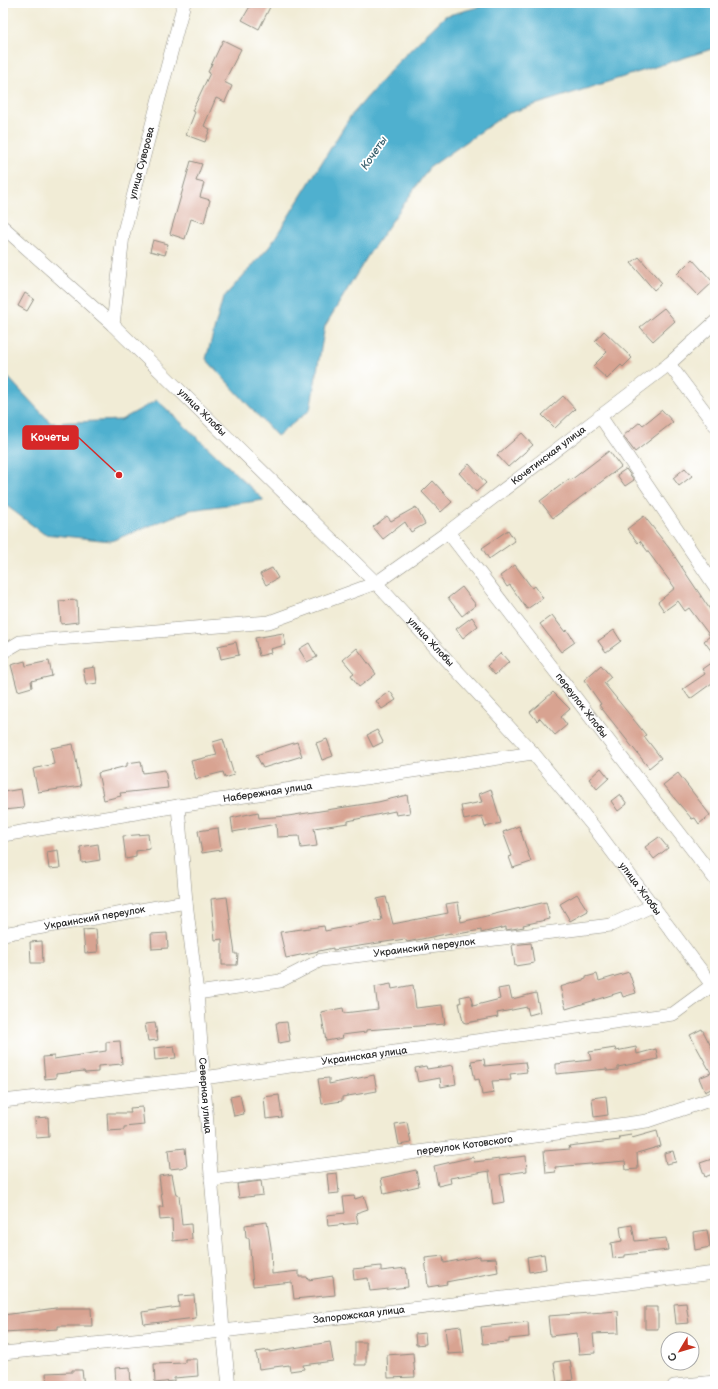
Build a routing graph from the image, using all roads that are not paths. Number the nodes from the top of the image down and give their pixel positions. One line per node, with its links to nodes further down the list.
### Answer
1 (184, 3): 4 (street, улица Суворова)
2 (3, 227): 4 (street, улица Жлобы)
3 (715, 322): 5 (street, Кочетинская улица)
4 (113, 325): 9 (street, улица Жлобы)
5 (669, 364): 6 (street, Кочетинская улица); 7 (street)
6 (600, 416): 8 (street, Кочетинская улица); 10 (street)
7 (715, 425)
8 (448, 532): 9 (street, Кочетинская улица); 15 (street, переулок Жлобы)
9 (376, 583): 11 (street); 12 (street, улица Жлобы)
10 (715, 586)
11 (3, 652)
12 (533, 753): 13 (street, Набережная улица); 17 (street, улица Жлобы)
13 (178, 806): 14 (street, Набережная улица); 16 (street, Северная улица)
14 (3, 835)
15 (715, 879)
16 (186, 902): 18 (street, Украинский переулок); 20 (street, Северная улица)
17 (654, 905): 19 (street, улица Жлобы); 20 (street, Украинский переулок)
18 (3, 934)
19 (714, 986): 21 (street, Украинская улица)
20 (197, 993): 21 (street, Северная улица)
21 (202, 1078): 23 (street, Украинская улица); 24 (street, Северная улица)
22 (715, 1098): 24 (street, переулок Котовского)
23 (3, 1101)
24 (211, 1180): 26 (street, Северная улица)
25 (715, 1273): 26 (street, Запорожская улица)
26 (223, 1332): 27 (street, Запорожская улица); 29 (street, Северная улица)
27 (3, 1353)
28 (715, 1382): 30 (street)
29 (229, 1386)
30 (674, 1386)

